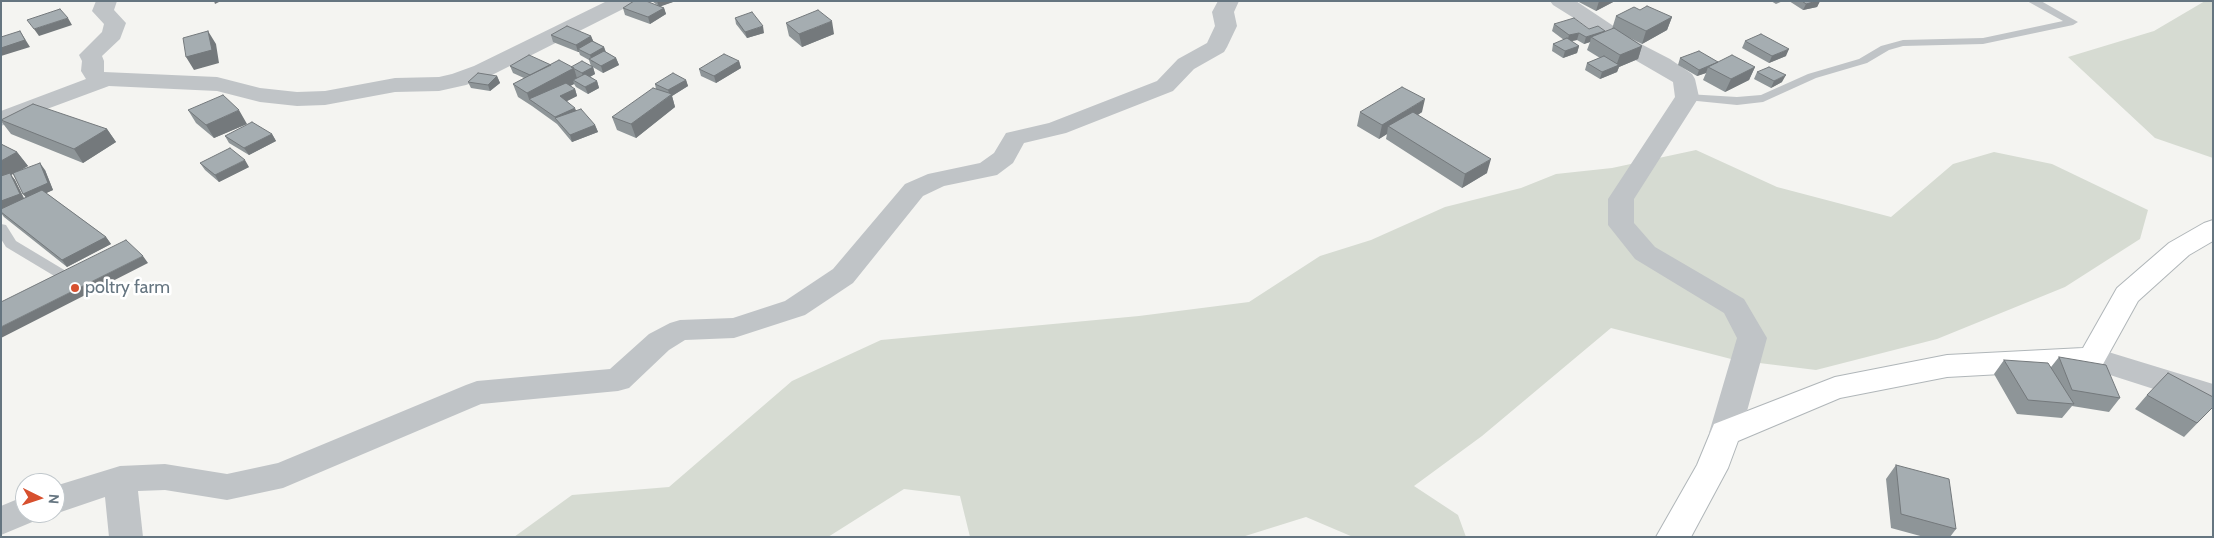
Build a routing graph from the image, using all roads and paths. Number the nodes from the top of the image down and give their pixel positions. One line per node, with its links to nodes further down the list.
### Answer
1 (107, 1): 6 (street)
2 (624, 1): 6 (street)
3 (1229, 1): 15 (street)
4 (1560, 1): 7 (street)
5 (2032, 1): 7 (lane)
6 (104, 80): 8 (street)
7 (1687, 97): 14 (street)
8 (1, 119)
9 (1, 228): 11 (lane)
10 (2213, 229): 12 (main road)
11 (61, 274)
12 (2092, 358): 13 (street); 14 (main road)
13 (2213, 396)
14 (1725, 433): 20 (main road)
15 (120, 479): 16 (street); 19 (street)
16 (65, 497)
17 (15, 515): 18 (street)
18 (1, 521)
19 (126, 537)
20 (1672, 537)

